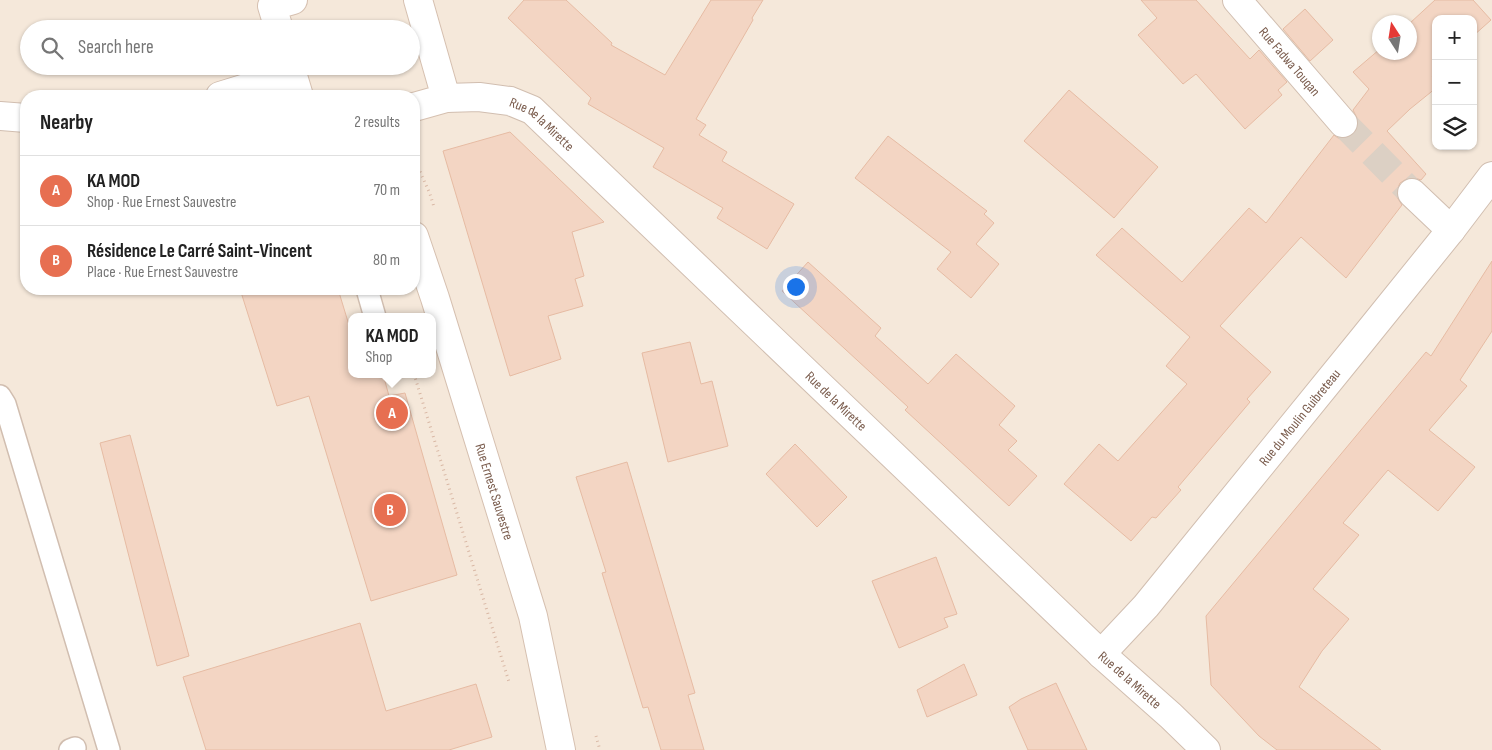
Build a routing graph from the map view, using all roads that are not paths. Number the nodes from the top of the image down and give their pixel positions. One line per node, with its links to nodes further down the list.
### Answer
1 (293, 0): 4 (street)
2 (418, 0): 7 (street)
3 (1237, 0): 11 (street, Rue Fadwa Touqan)
4 (276, 20)
5 (294, 79): 6 (street)
6 (246, 90)
7 (446, 98): 8 (street, Rue de la Mirette); 19 (street, Rue de la Mirette)
8 (420, 105)
9 (0, 116): 10 (street)
10 (20, 118)
11 (1343, 123)
12 (1492, 176): 14 (street, Rue du Moulin Guibreteau)
13 (1412, 193): 14 (street)
14 (1451, 230): 19 (street, Rue du Moulin Guibreteau)
15 (420, 254): 21 (street, Rue Ernest Sauvestre)
16 (369, 295): 17 (lane)
17 (374, 313)
18 (0, 396): 20 (lane)
19 (1101, 654): 22 (street, Rue de la Mirette)
20 (109, 750)
21 (561, 750)
22 (1206, 750)

